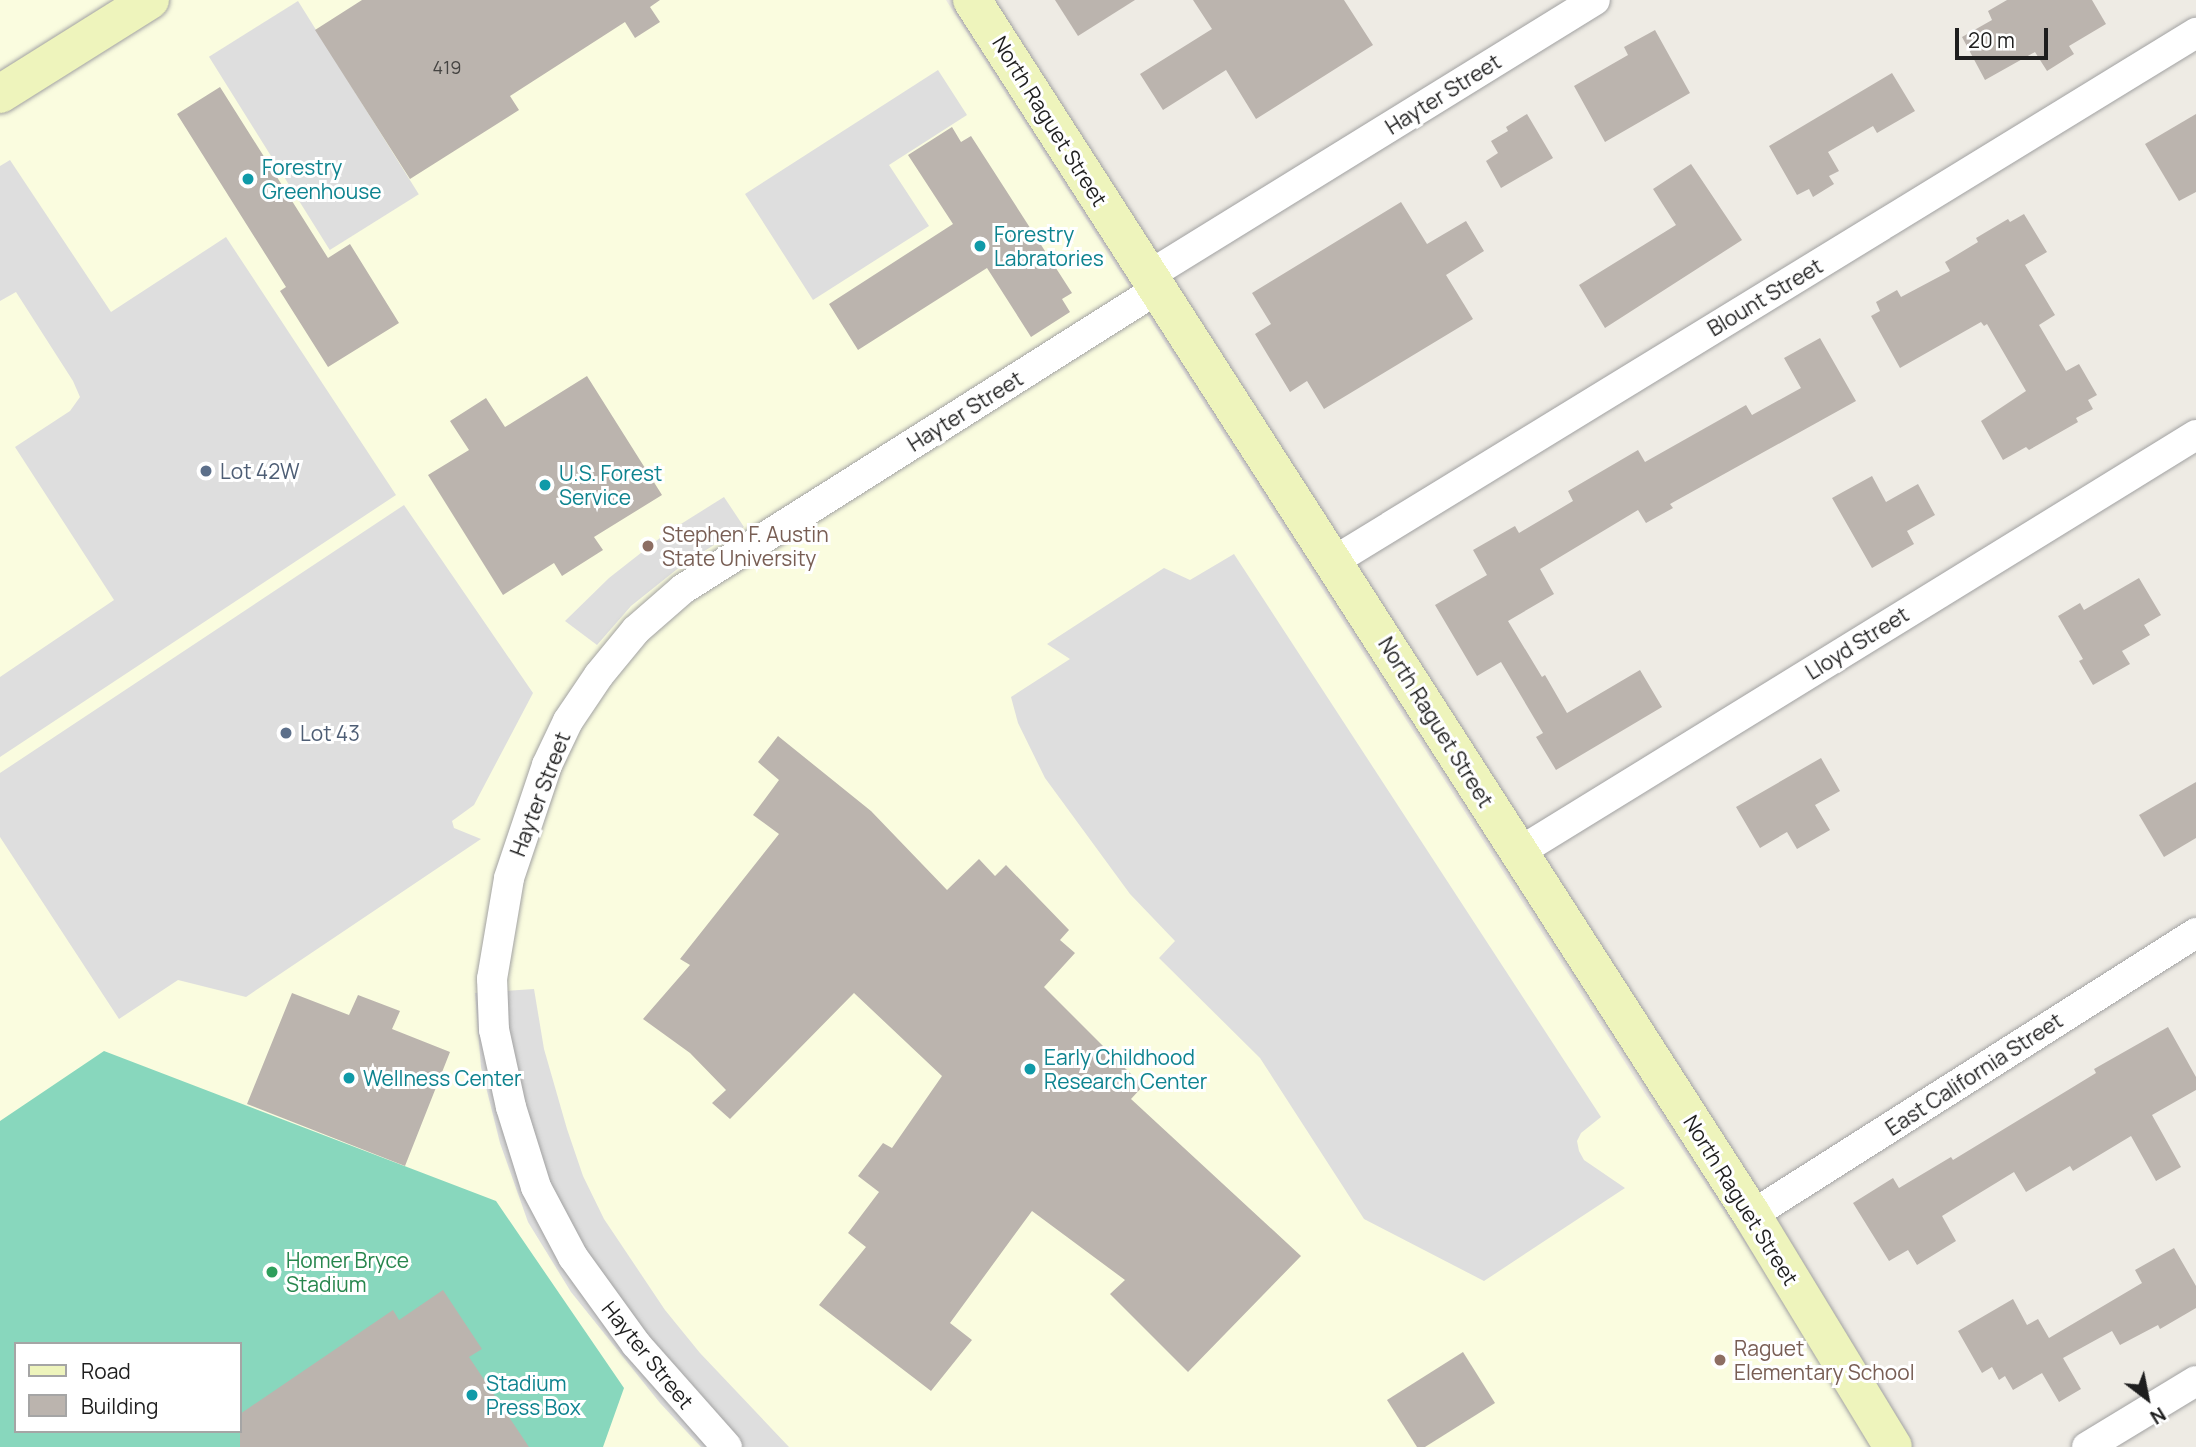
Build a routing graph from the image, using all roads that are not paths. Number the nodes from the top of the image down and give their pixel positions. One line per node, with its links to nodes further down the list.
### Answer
1 (150, 0): 5 (street)
2 (972, 0): 6 (street, North Raguet Street)
3 (1595, 0): 6 (street, Hayter Street)
4 (2196, 33): 8 (street, Blount Street)
5 (0, 93)
6 (1152, 283): 8 (street, North Raguet Street); 13 (street, Hayter Street)
7 (2196, 435): 9 (street, Lloyd Street)
8 (1334, 561): 9 (street, North Raguet Street)
9 (1519, 852): 11 (street, North Raguet Street)
10 (2196, 933): 11 (street, East California Street)
11 (1752, 1216): 14 (street, North Raguet Street)
12 (2196, 1381): 15 (street)
13 (727, 1447)
14 (1893, 1447)
15 (2087, 1447)

